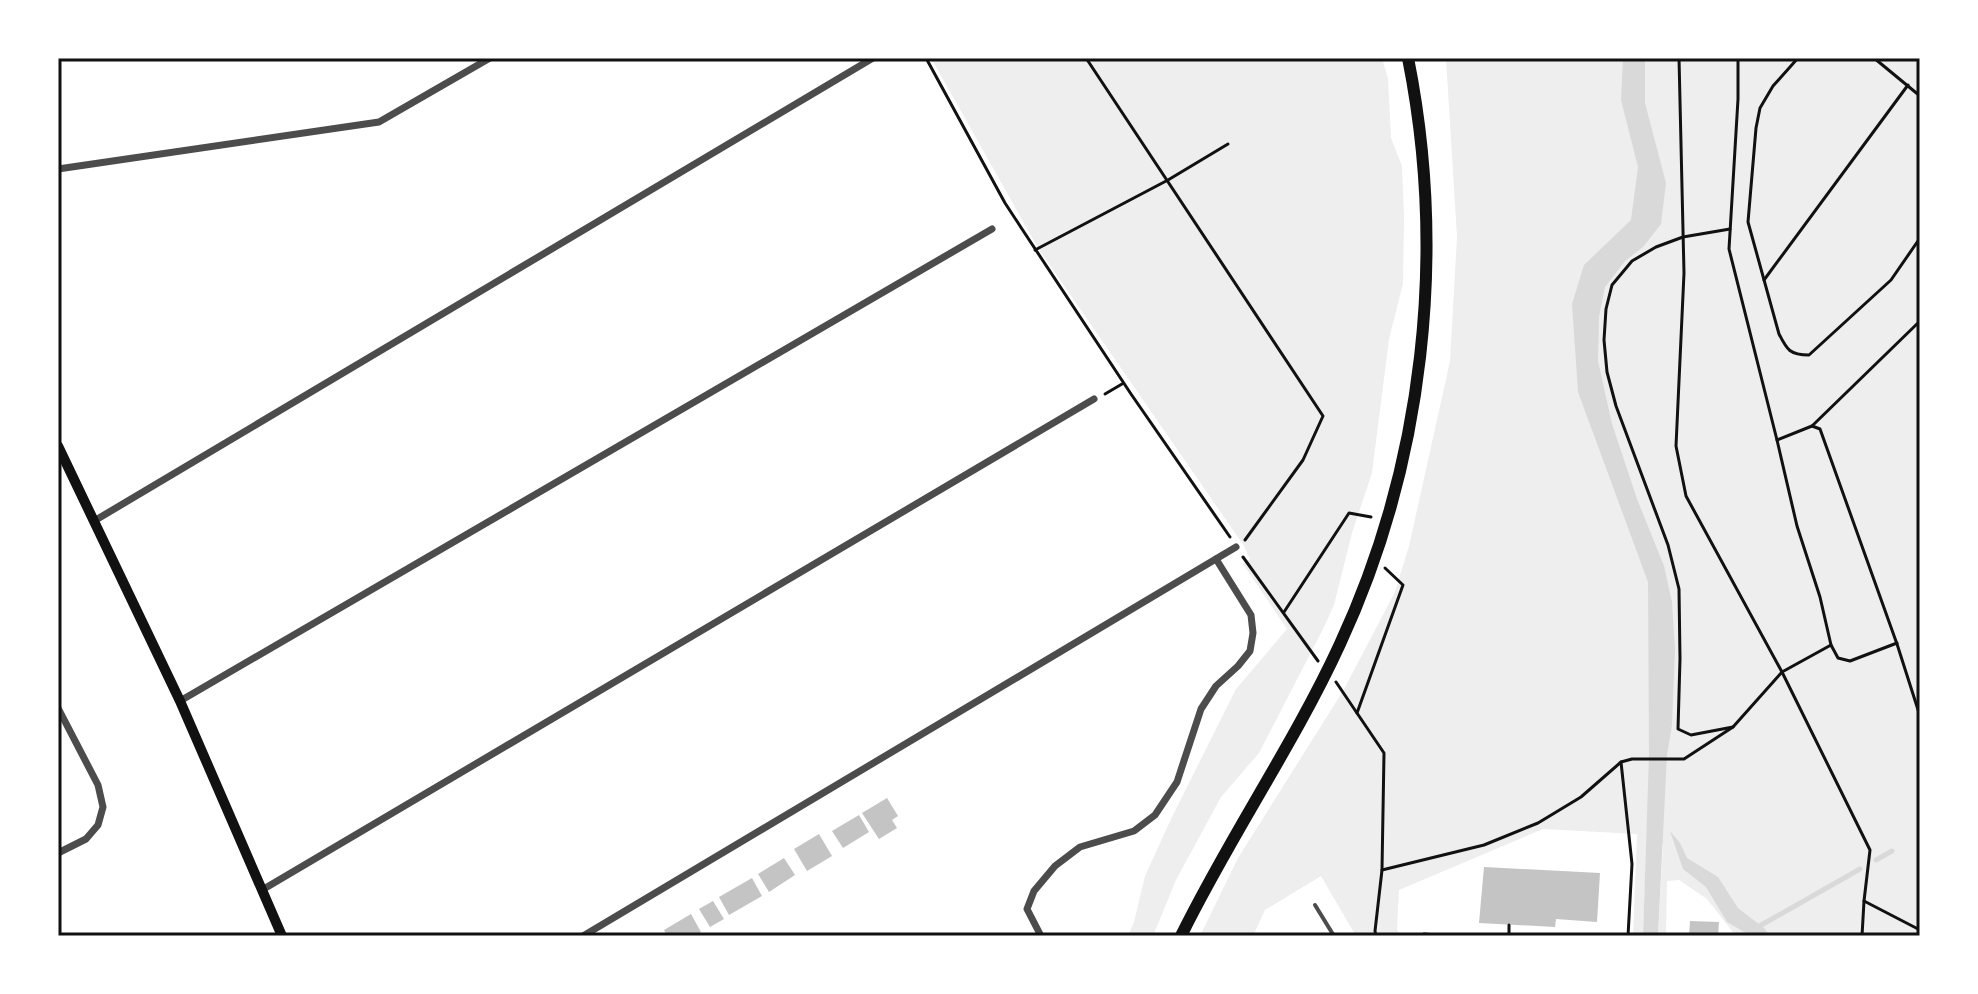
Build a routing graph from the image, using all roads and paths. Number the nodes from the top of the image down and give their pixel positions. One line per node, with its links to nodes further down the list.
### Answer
1 (490, 58): 13 (street)
2 (873, 58): 28 (street)
3 (926, 58): 19 (path)
4 (1086, 58): 14 (path)
5 (1408, 58): 27 (main road)
6 (1679, 58): 17 (path)
7 (1738, 58): 16 (path)
8 (1798, 58): 20 (path)
9 (1874, 58): 10 (path)
10 (1908, 85): 11 (path); 20 (path)
11 (1920, 96)
12 (1228, 144): 14 (path)
13 (58, 169)
14 (1168, 180): 19 (path); 29 (path)
15 (992, 229): 38 (street)
16 (1730, 229): 17 (path); 25 (path)
17 (1683, 237): 36 (path); 42 (path)
18 (1920, 238): 20 (path)
19 (1035, 250): 22 (path)
20 (1764, 280)
21 (1920, 321): 24 (path)
22 (1123, 383): 23 (path); 29 (path)
23 (1094, 399): 46 (street)
24 (1812, 426): 25 (path); 33 (path)
25 (1777, 440): 34 (path)
26 (58, 446): 28 (main road)
27 (1387, 520): 30 (main road); 32 (path)
28 (94, 521): 38 (main road)
29 (1236, 547): 31 (street); 32 (path)
30 (1375, 558): 40 (path); 55 (main road)
31 (1216, 559): 53 (street); 54 (street)
32 (1283, 612): 35 (path)
33 (1897, 643): 34 (path); 41 (path)
34 (1831, 645): 36 (path)
35 (1319, 662)
36 (1782, 672): 42 (path); 47 (path)
37 (1335, 681): 40 (path)
38 (180, 701): 46 (main road)
39 (58, 708): 44 (street)
40 (1357, 713): 45 (path)
41 (1920, 716)
42 (1733, 727): 43 (path)
43 (1621, 762): 45 (path); 60 (path)
44 (58, 853)
45 (1382, 870): 57 (path)
46 (262, 890): 52 (main road)
47 (1864, 901): 50 (path); 61 (path)
48 (1315, 905): 56 (lane)
49 (1509, 925): 59 (path)
50 (1920, 930)
51 (1424, 934): 58 (path)
52 (282, 936)
53 (583, 936)
54 (1041, 936)
55 (1181, 936)
56 (1334, 936)
57 (1376, 936)
58 (1448, 936)
59 (1509, 936)
60 (1628, 936)
61 (1862, 936)

